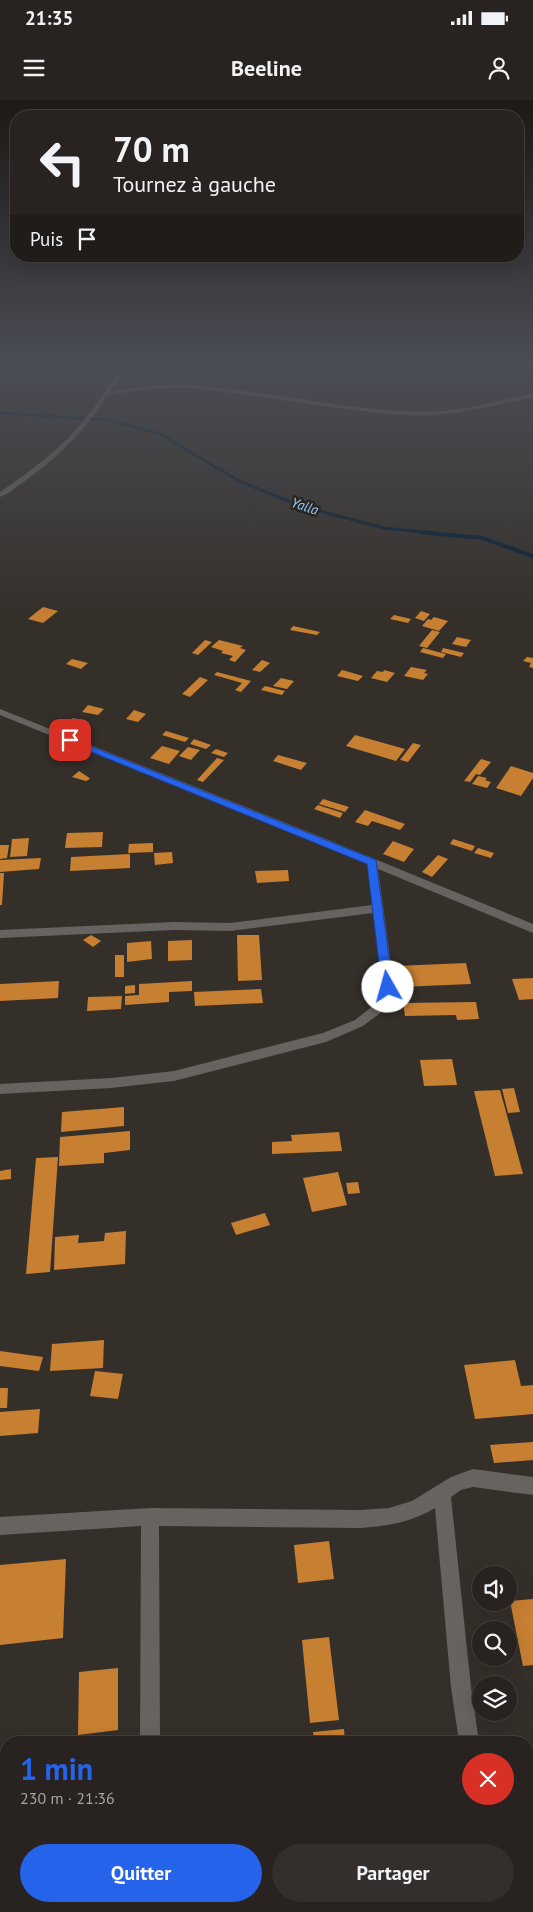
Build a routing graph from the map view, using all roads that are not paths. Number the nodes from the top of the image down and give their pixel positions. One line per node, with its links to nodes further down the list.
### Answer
1 (59, 450): 2 (street)
2 (0, 494)
3 (0, 712): 4 (street)
4 (372, 862): 5 (street); 6 (street)
5 (378, 908): 7 (street); 8 (street)
6 (533, 929)
7 (0, 934)
8 (0, 1089)
9 (533, 1486): 10 (street)
10 (442, 1493): 11 (street); 14 (street)
11 (150, 1517): 12 (street); 13 (street)
12 (0, 1526)
13 (150, 1736)
14 (468, 1736)

